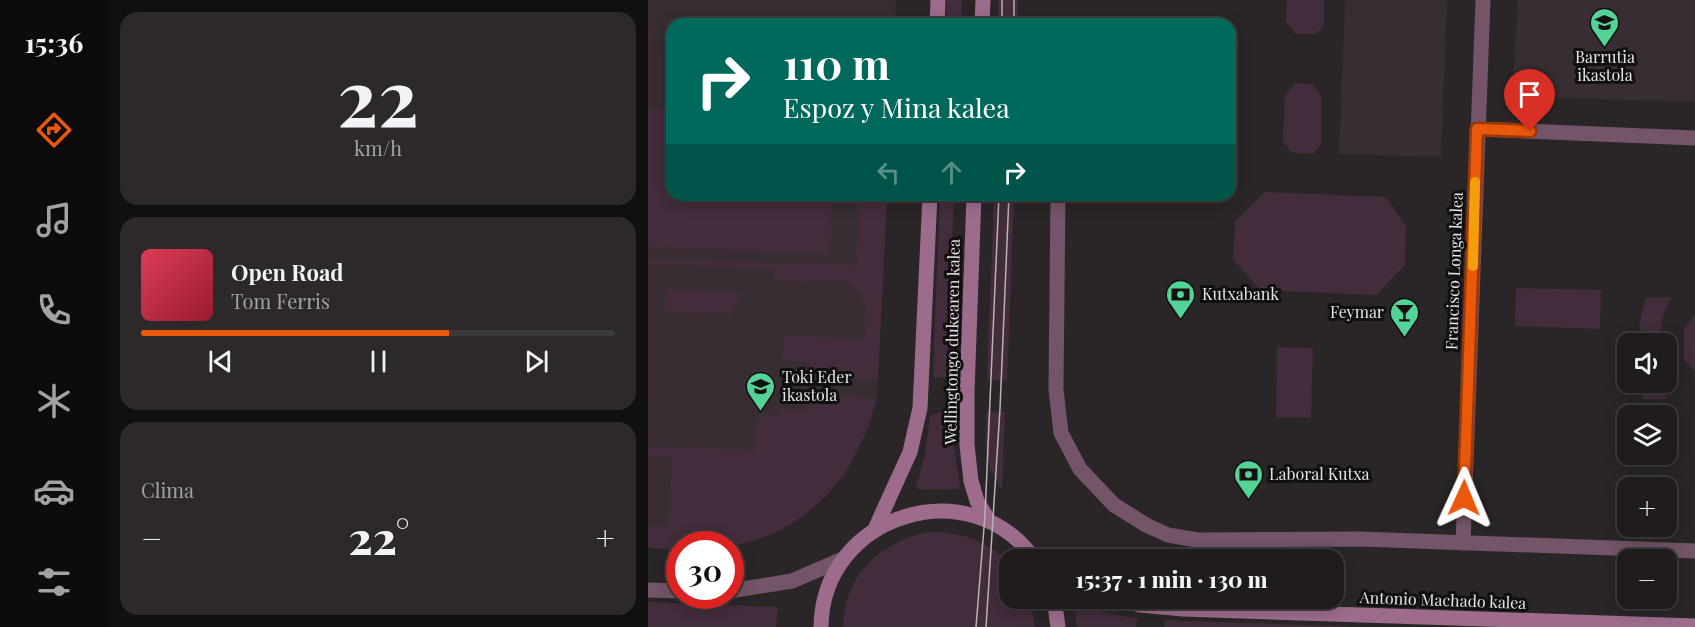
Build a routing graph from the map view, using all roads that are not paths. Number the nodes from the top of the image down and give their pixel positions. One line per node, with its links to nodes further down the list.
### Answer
1 (938, 0): 4 (main road)
2 (983, 0): 5 (main road)
3 (1483, 0): 6 (street, Francisco Longa kalea)
4 (937, 18)
5 (982, 18)
6 (1477, 129): 7 (street); 13 (street, Francisco Longa kalea)
7 (1695, 138)
8 (930, 201): 12 (main road, Wellingtongo dukearen kalea)
9 (974, 201): 11 (main road, Wellingtongo dukearen kalea)
10 (1058, 201): 13 (street)
11 (989, 521): 12 (main road); 14 (main road)
12 (874, 529): 16 (main road)
13 (1463, 543): 15 (street)
14 (1026, 549)
15 (1695, 551)
16 (843, 559): 17 (street); 23 (main road)
17 (744, 589)
18 (648, 590): 19 (street)
19 (666, 591)
20 (1056, 609): 24 (main road)
21 (1184, 609): 22 (main road, Antonio Machado kalea)
22 (1695, 626)
23 (821, 627)
24 (1058, 627)

